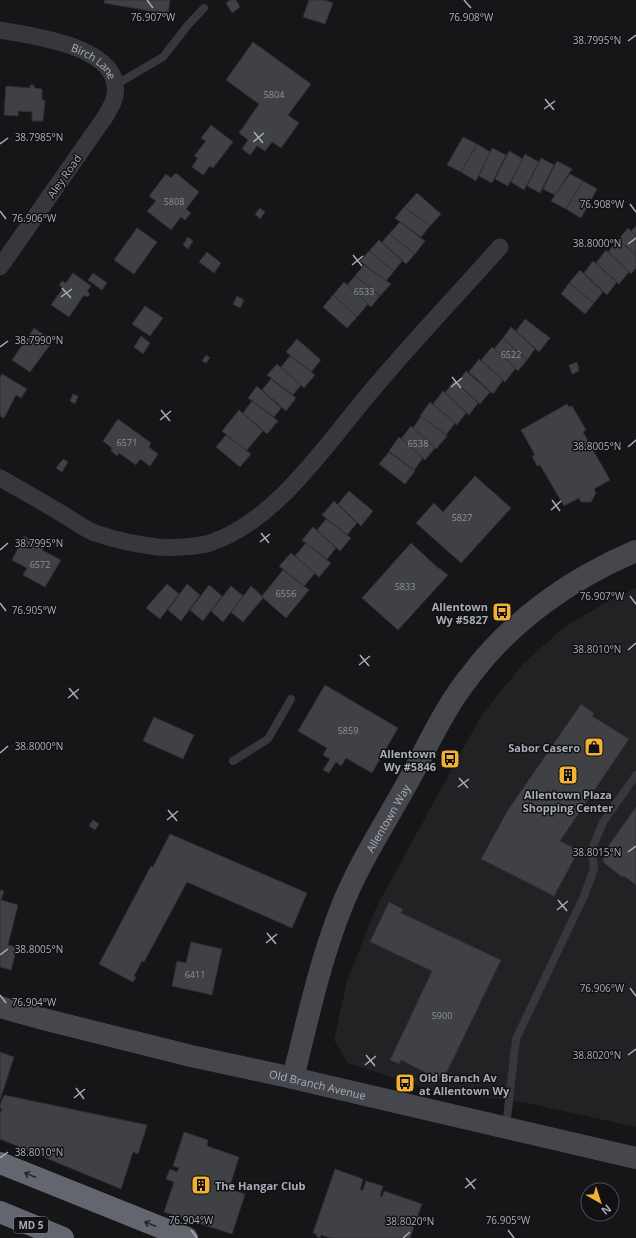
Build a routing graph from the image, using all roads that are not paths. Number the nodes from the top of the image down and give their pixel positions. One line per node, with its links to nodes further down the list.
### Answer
1 (204, 8): 3 (lane)
2 (0, 30): 3 (street, Birch Lane)
3 (115, 85): 4 (street, Birch Lane)
4 (86, 143): 6 (street, Aley Road)
5 (500, 247): 7 (street)
6 (0, 268)
7 (0, 478)
8 (636, 551): 13 (main road, Allentown Way)
9 (291, 699): 10 (lane)
10 (233, 761)
11 (636, 775): 14 (lane)
12 (0, 1007): 13 (main road, Old Branch Avenue)
13 (293, 1078): 14 (main road, Old Branch Avenue)
14 (506, 1128): 15 (main road, Old Branch Avenue)
15 (636, 1158)
16 (0, 1163): 19 (highway, one-way to 16)
17 (0, 1212): 18 (highway, MD 5)
18 (63, 1238)
19 (187, 1238)

